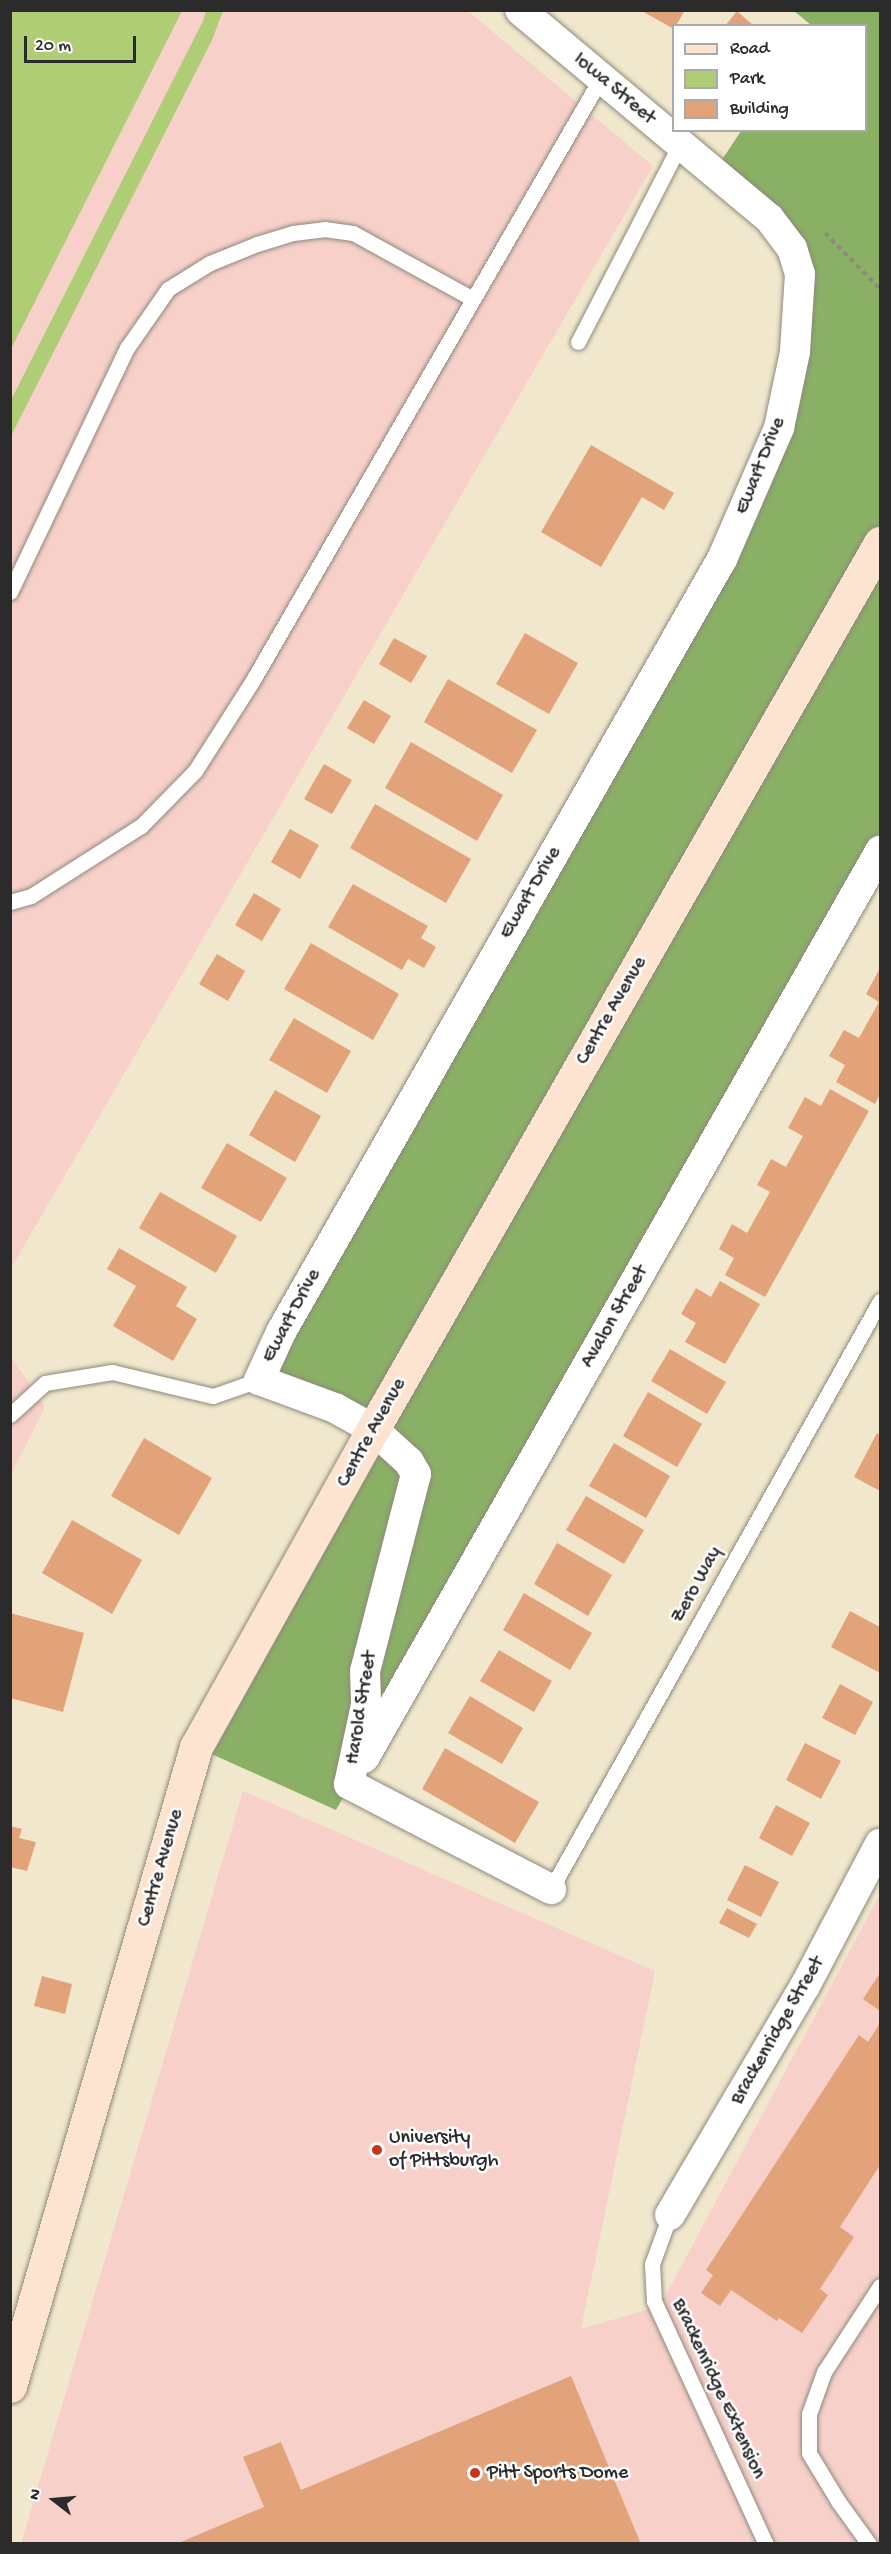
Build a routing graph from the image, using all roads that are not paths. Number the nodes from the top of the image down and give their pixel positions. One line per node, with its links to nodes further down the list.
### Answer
1 (520, 10): 2 (street, Iowa Street)
2 (601, 78): 3 (street, Iowa Street); 5 (lane)
3 (680, 144): 4 (street, Iowa Street); 6 (lane)
4 (800, 274): 12 (street, Ewart Drive)
5 (473, 298): 8 (lane); 10 (lane)
6 (578, 342)
7 (880, 543): 14 (main road, Centre Avenue)
8 (10, 592)
9 (880, 851): 15 (street, Avalon Street)
10 (10, 902)
11 (880, 1301): 17 (lane, Zero Way)
12 (259, 1380): 13 (lane); 14 (street, Ewart Drive)
13 (10, 1415)
14 (374, 1429): 15 (street, Harold Street); 20 (main road, Centre Avenue)
15 (349, 1784): 17 (street, Harold Street)
16 (880, 1844): 18 (street, Brackenridge Street)
17 (551, 1889)
18 (670, 2215): 21 (lane, Brackenridge Extension)
19 (880, 2286): 22 (lane)
20 (10, 2386)
21 (766, 2544)
22 (869, 2544)

